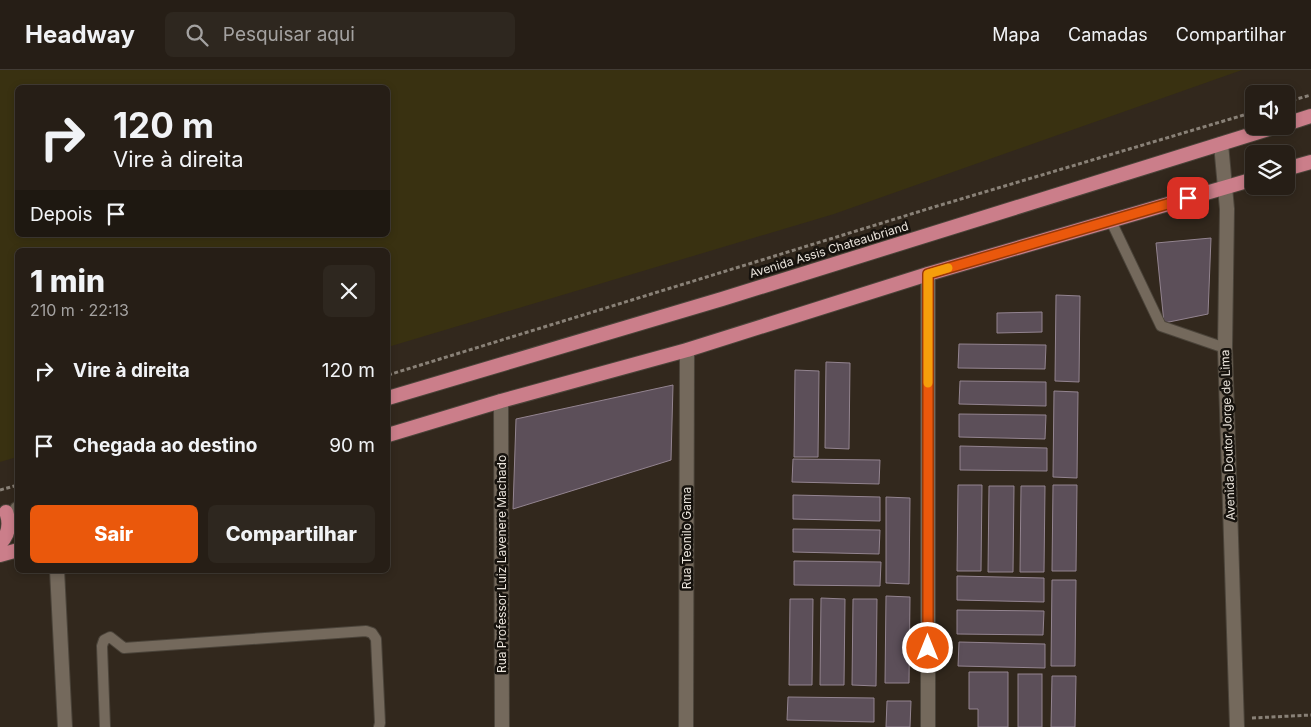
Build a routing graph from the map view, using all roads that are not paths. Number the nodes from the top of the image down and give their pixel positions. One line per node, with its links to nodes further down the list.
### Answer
1 (1311, 116): 2 (highway)
2 (1295, 121)
3 (1250, 135): 4 (highway, Avenida Assis Chateaubriand)
4 (1221, 144): 8 (street, Avenida Doutor Jorge de Lima); 13 (highway, Avenida Assis Chateaubriand)
5 (1311, 162): 6 (highway)
6 (1295, 166)
7 (1245, 182): 8 (highway)
8 (1226, 187): 9 (highway); 11 (street, Avenida Doutor Jorge de Lima)
9 (1111, 221): 10 (highway); 11 (lane)
10 (928, 274): 12 (highway); 27 (street)
11 (1224, 348): 21 (street, Avenida Doutor Jorge de Lima)
12 (688, 350): 14 (highway); 26 (street, Rua Teonilo Gama)
13 (390, 397)
14 (501, 401): 15 (highway); 25 (street, Rua Professor Luiz Lavenere Machado)
15 (390, 434)
16 (12, 510): 17 (highway)
17 (0, 544)
18 (15, 551): 19 (highway)
19 (0, 555)
20 (57, 573): 22 (street)
21 (1237, 723)
22 (65, 727)
23 (102, 727): 24 (lane)
24 (379, 727)
25 (502, 727)
26 (686, 727)
27 (928, 727)

